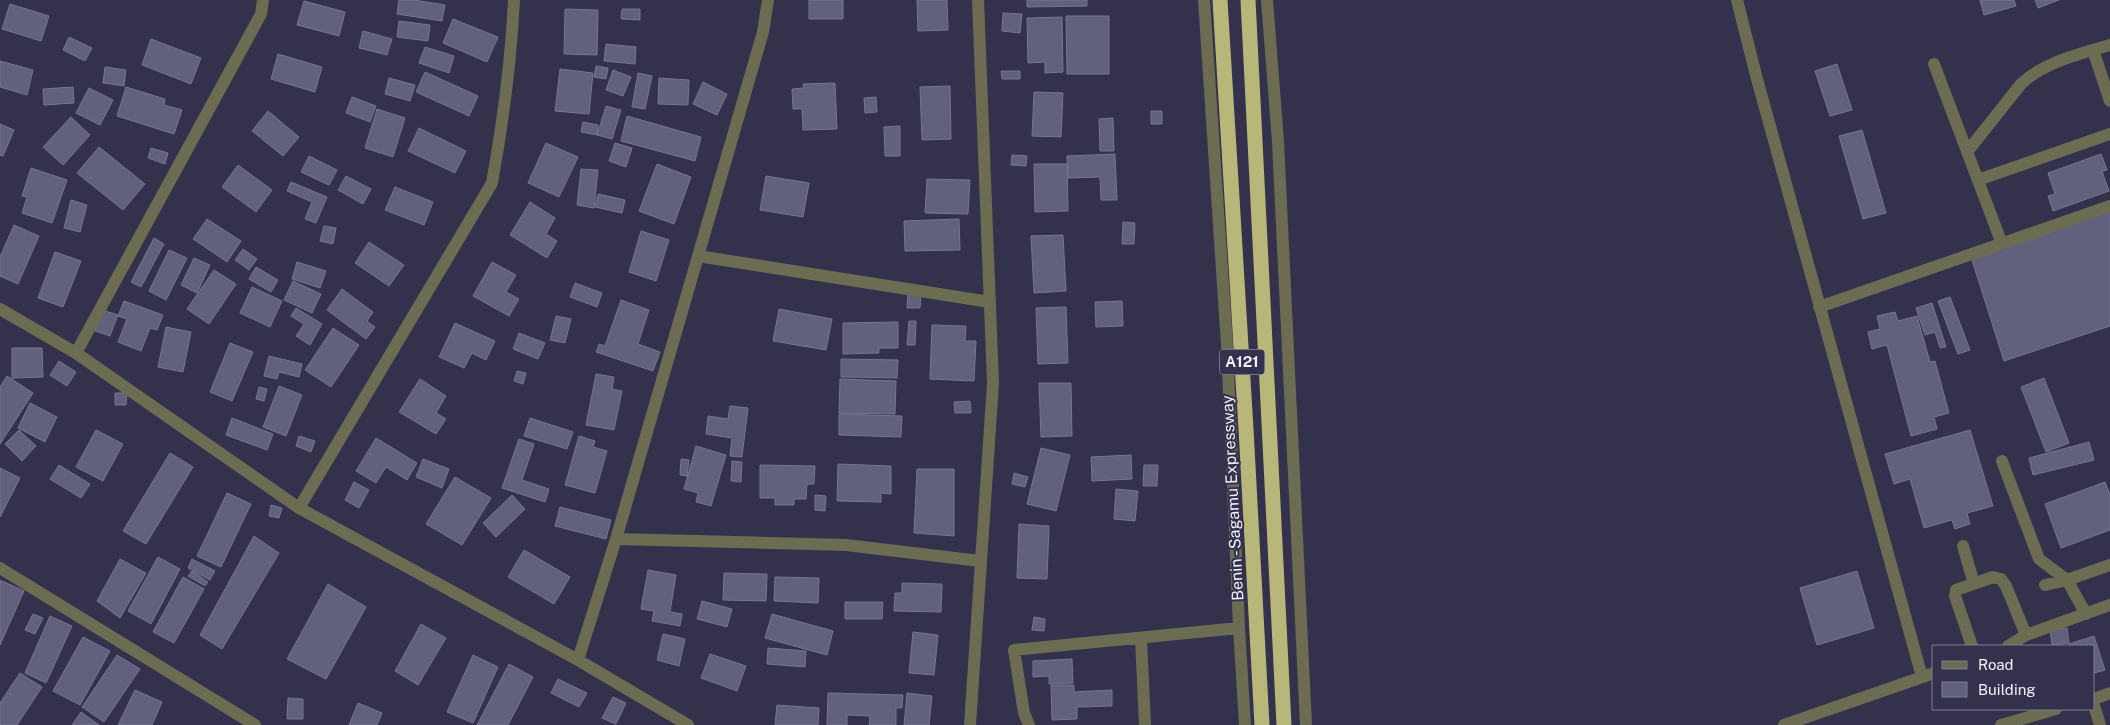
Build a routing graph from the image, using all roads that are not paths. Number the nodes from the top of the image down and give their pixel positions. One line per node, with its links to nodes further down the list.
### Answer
1 (263, 0): 23 (street)
2 (514, 0): 25 (street)
3 (768, 0): 19 (street)
4 (978, 0): 20 (street)
5 (1204, 0): 36 (street)
6 (1220, 0): 55 (highway, Benin - Sagamu Expressway / A121)
7 (1248, 0): 56 (highway, A121)
8 (1267, 0): 57 (street)
9 (1737, 0): 21 (street)
10 (2110, 45): 11 (street)
11 (2093, 50): 13 (street); 15 (street)
12 (1934, 64): 15 (street)
13 (2110, 101)
14 (2110, 134): 16 (street)
15 (1967, 152): 16 (street)
16 (1978, 180): 18 (street)
17 (2110, 206): 18 (street)
18 (2002, 244): 21 (street)
19 (698, 256): 20 (street); 26 (street)
20 (990, 302): 28 (street)
21 (1820, 307): 42 (street)
22 (0, 310): 23 (street)
23 (76, 353): 25 (street)
24 (2002, 461): 31 (street)
25 (299, 508): 41 (street)
26 (616, 538): 28 (street); 41 (street)
27 (1963, 546): 32 (street)
28 (980, 562): 51 (street)
29 (2110, 565): 31 (street)
30 (0, 568): 49 (street)
31 (2067, 580): 33 (street); 35 (street)
32 (1974, 584): 37 (street); 39 (street)
33 (2045, 585)
34 (2110, 605): 35 (street)
35 (2086, 614): 37 (street)
36 (1239, 628): 38 (street); 54 (street)
37 (2026, 635): 40 (street)
38 (1141, 639): 52 (street); 53 (street)
39 (1972, 645)
40 (2010, 645)
41 (578, 660): 50 (street)
42 (1928, 675): 48 (street)
43 (2110, 693): 44 (street)
44 (2095, 699)
45 (2095, 708): 60 (street)
46 (2046, 710): 47 (street)
47 (2026, 712): 59 (street)
48 (1809, 721): 58 (street)
49 (255, 725)
50 (688, 725)
51 (970, 725)
52 (1030, 725)
53 (1145, 725)
54 (1245, 725)
55 (1262, 725)
56 (1284, 725)
57 (1306, 725)
58 (1784, 725)
59 (2001, 725)
60 (2100, 725)

